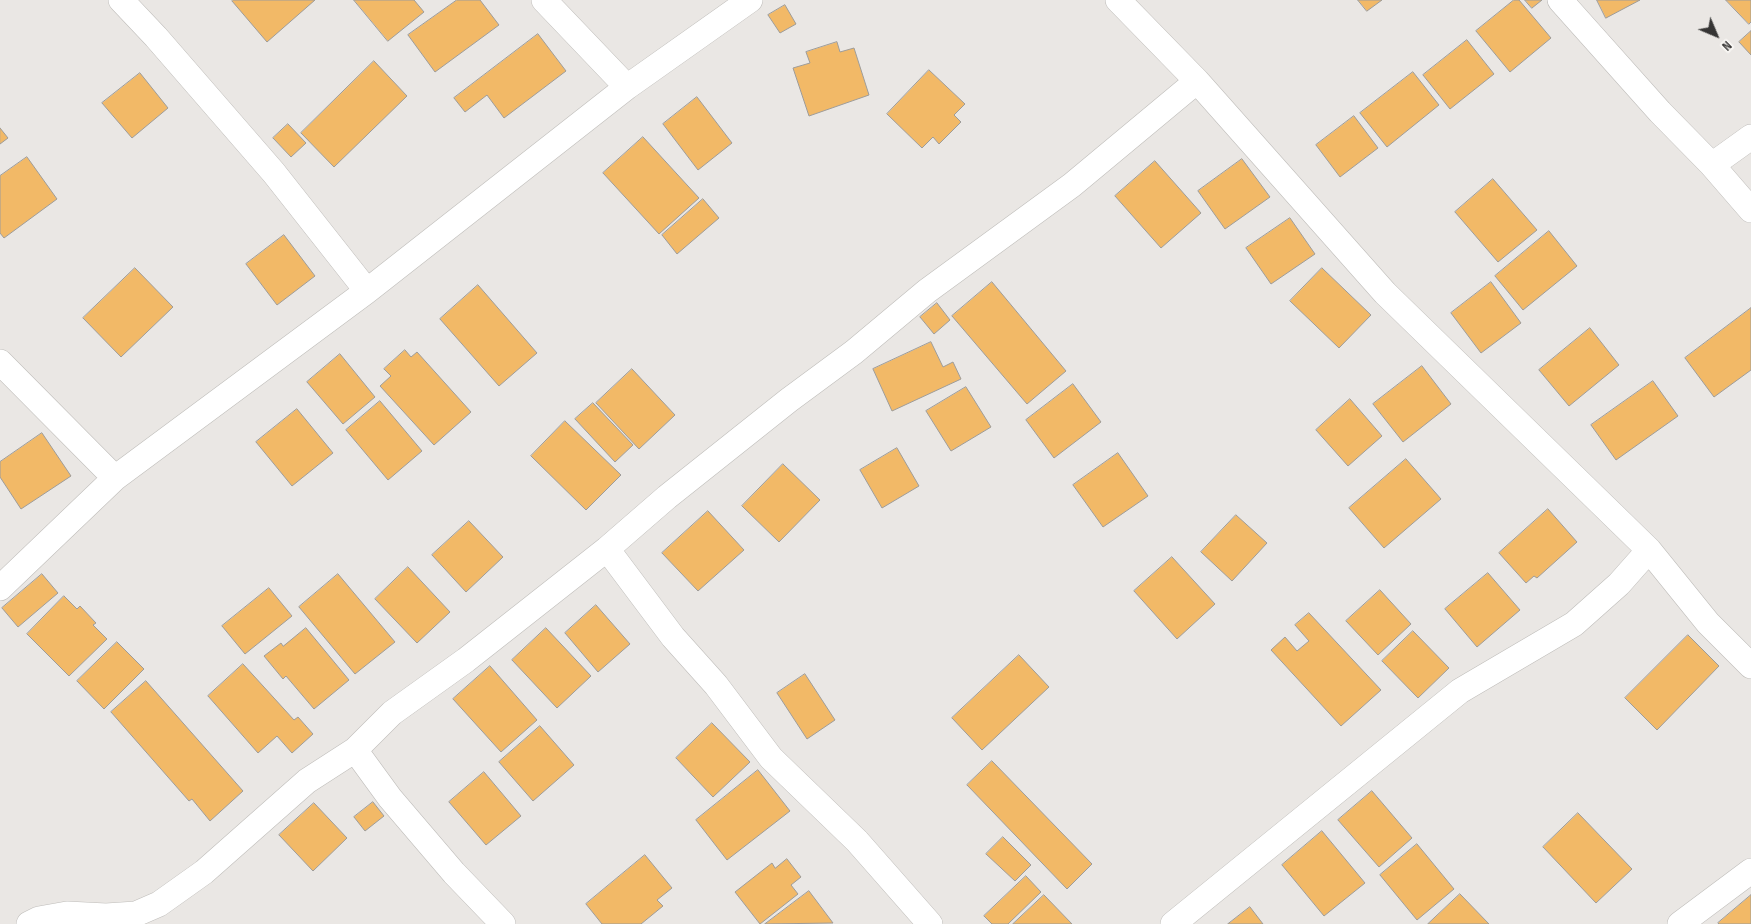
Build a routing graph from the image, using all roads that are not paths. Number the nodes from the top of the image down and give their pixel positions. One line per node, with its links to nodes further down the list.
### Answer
1 (122, 0): 11 (street)
2 (544, 0): 7 (street)
3 (750, 0): 7 (street)
4 (1118, 0): 6 (street)
5 (1560, 0): 9 (street)
6 (1198, 81): 14 (street); 15 (street)
7 (627, 87): 11 (street)
8 (1751, 137): 9 (street)
9 (1712, 165): 10 (street)
10 (1751, 210)
11 (367, 291): 13 (street)
12 (0, 362): 13 (street)
13 (115, 478): 16 (street)
14 (607, 549): 18 (street); 22 (street)
15 (1649, 550): 17 (street); 23 (street)
16 (0, 588)
17 (1751, 666)
18 (355, 750): 20 (street); 21 (street)
19 (1751, 871): 24 (street)
20 (29, 924)
21 (503, 924)
22 (930, 924)
23 (1173, 924)
24 (1680, 924)

